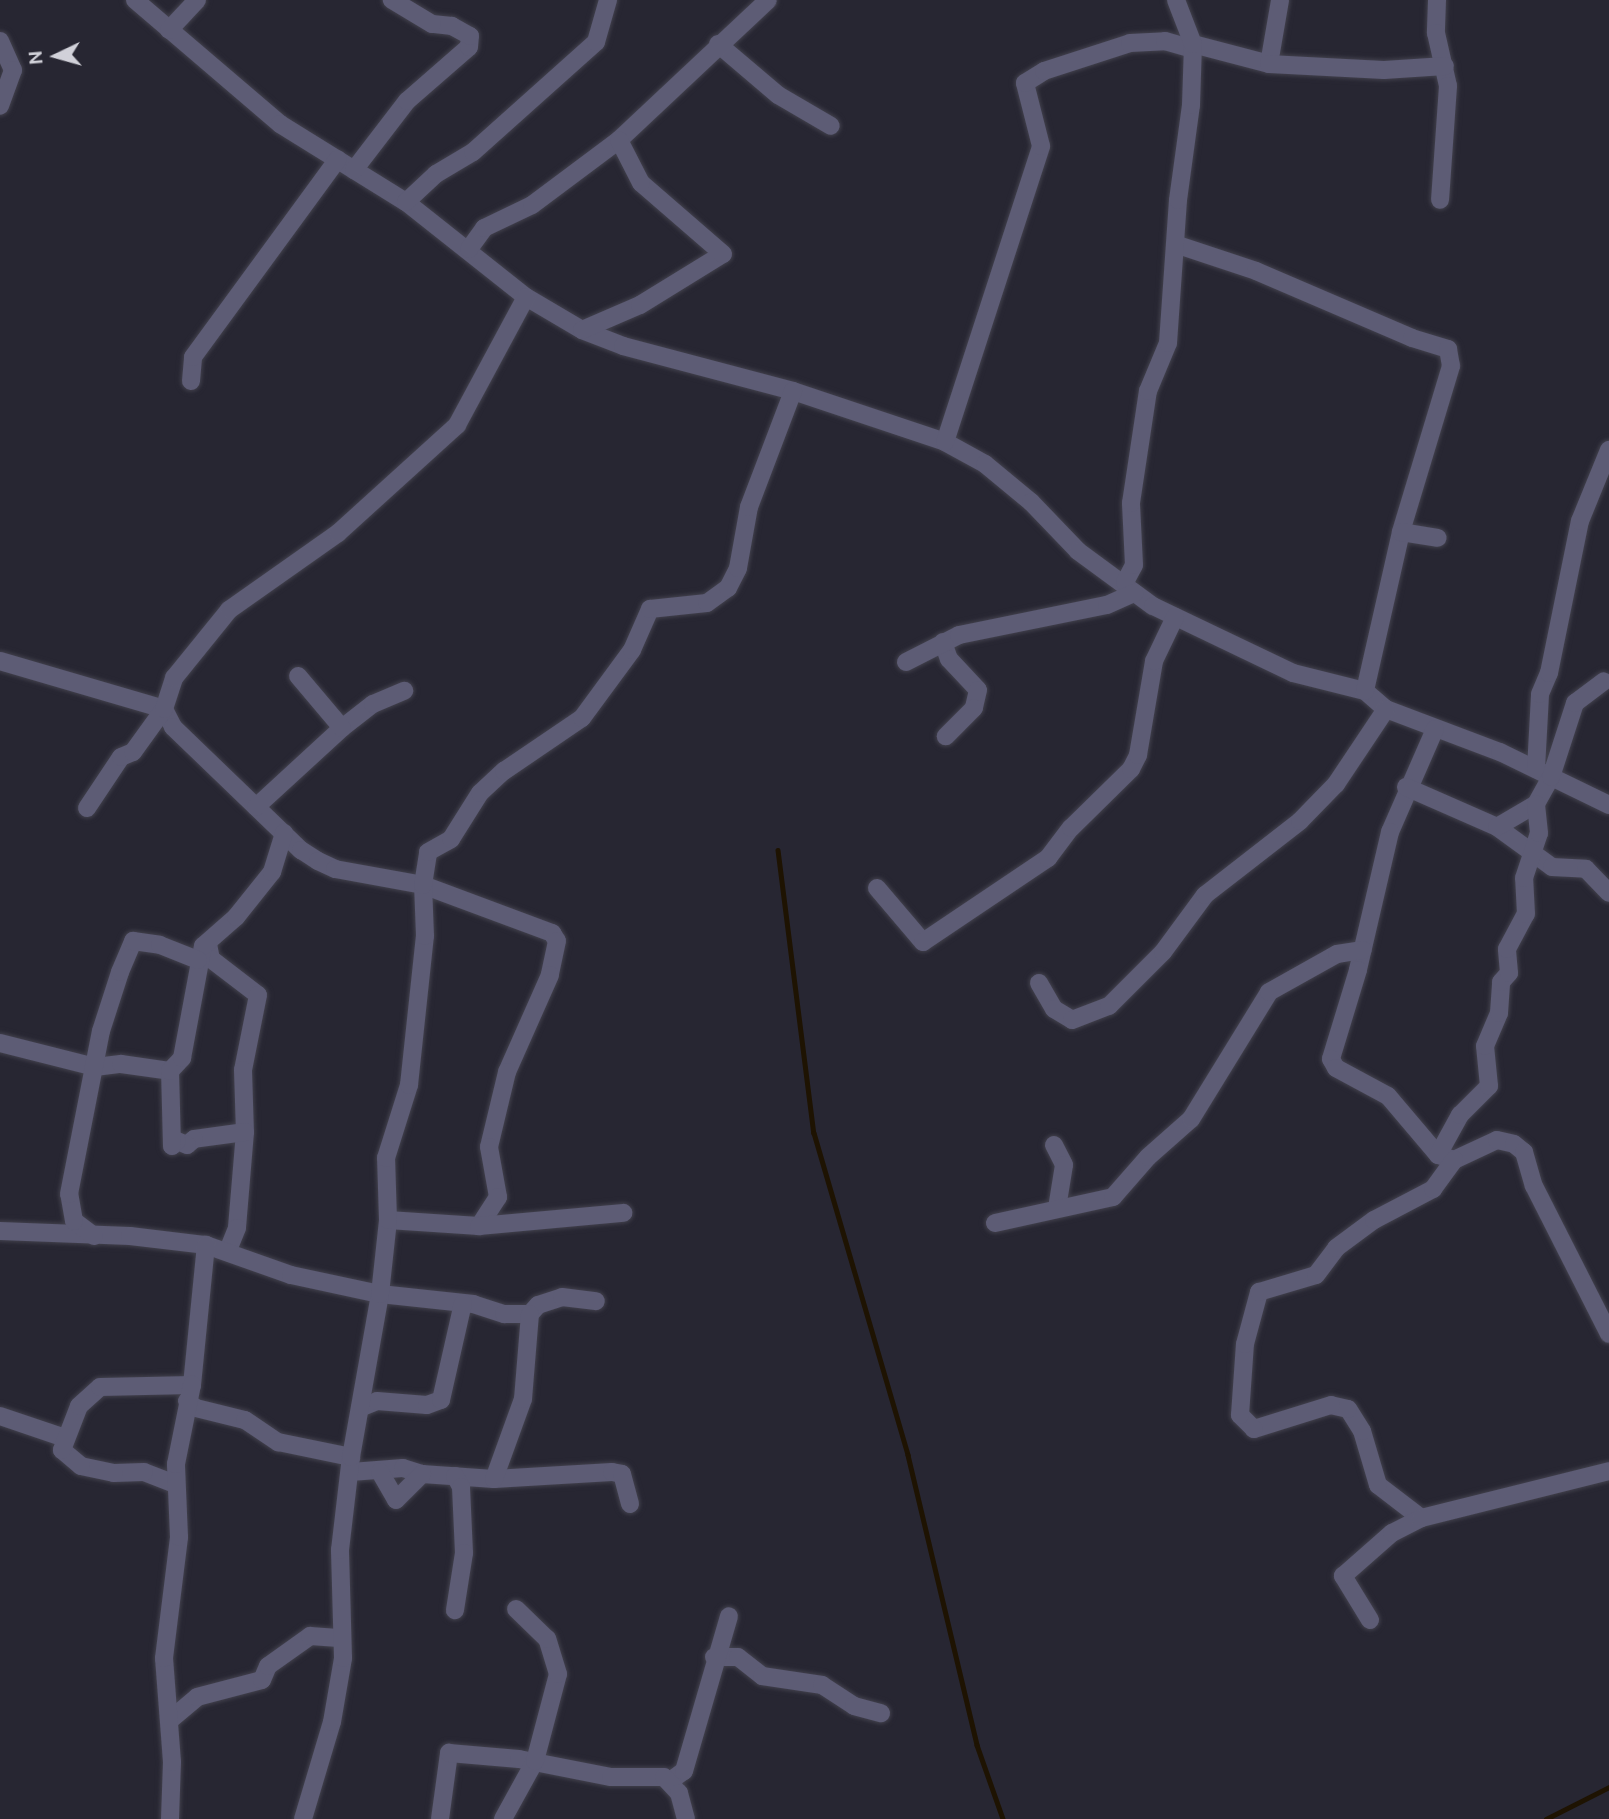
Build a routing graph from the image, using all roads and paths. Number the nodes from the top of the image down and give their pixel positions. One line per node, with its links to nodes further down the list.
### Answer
1 (135, 0): 9 (street)
2 (197, 0): 9 (street)
3 (392, 0): 19 (street)
4 (608, 0): 21 (street)
5 (768, 0): 11 (street)
6 (1176, 0): 12 (street)
7 (1280, 0): 13 (street)
8 (1437, 0): 14 (street)
9 (169, 30): 18 (street)
10 (0, 40): 15 (street)
11 (718, 44): 16 (street); 17 (street)
12 (1193, 46): 13 (street); 22 (street); 28 (street)
13 (1269, 64): 14 (street)
14 (1445, 66): 20 (street)
15 (0, 106)
16 (831, 127)
17 (619, 140): 23 (street); 25 (street)
18 (338, 159): 19 (street); 26 (street)
19 (354, 170): 21 (street)
20 (1440, 200)
21 (406, 202): 23 (street)
22 (1175, 244): 30 (street); 32 (street)
23 (469, 249): 24 (street)
24 (526, 297): 25 (street); 41 (street)
25 (582, 330): 27 (street)
26 (191, 381)
27 (793, 391): 28 (street); 55 (street)
28 (945, 442): 32 (street)
29 (1609, 450): 46 (street)
30 (1401, 532): 31 (street); 40 (street)
31 (1438, 538)
32 (1130, 587): 33 (street); 34 (street)
33 (1175, 617): 40 (street); 56 (street)
34 (943, 642): 36 (street); 45 (street)
35 (0, 661): 41 (street)
36 (906, 662)
37 (298, 676): 43 (street)
38 (1604, 681): 46 (street)
39 (404, 691): 43 (street)
40 (1365, 691): 42 (street)
41 (164, 709): 50 (street); 51 (street)
42 (1386, 709): 44 (street); 61 (street)
43 (342, 728): 50 (street)
44 (1435, 729): 46 (street); 47 (street)
45 (946, 736)
46 (1544, 773): 48 (street); 49 (street)
47 (1406, 787): 52 (street); 59 (street)
48 (1536, 804): 52 (street); 54 (street)
49 (1609, 806)
50 (256, 807): 53 (street)
51 (87, 808)
52 (1497, 827): 54 (street)
53 (284, 833): 55 (street); 58 (street)
54 (1531, 854): 57 (street); 67 (street)
55 (423, 885): 70 (street); 72 (street)
56 (877, 888)
57 (1609, 892)
58 (208, 944): 60 (street); 65 (street)
59 (1363, 950): 67 (street); 68 (street)
60 (198, 960): 63 (street); 64 (street)
61 (1039, 983)
62 (0, 1043): 63 (street)
63 (94, 1067): 64 (street); 74 (street)
64 (170, 1071): 65 (street)
65 (245, 1132): 76 (street)
66 (1054, 1145): 68 (street)
67 (1446, 1157): 81 (street); 94 (street)
68 (1057, 1208): 71 (street)
69 (623, 1213): 72 (street)
70 (388, 1220): 72 (street); 77 (street)
71 (995, 1223)
72 (479, 1226)
73 (0, 1231): 74 (street)
74 (94, 1236): 75 (street)
75 (206, 1245): 76 (street); 82 (street)
76 (228, 1250): 77 (street)
77 (380, 1294): 79 (street); 83 (street)
78 (596, 1301): 80 (street)
79 (463, 1303): 80 (street); 83 (street)
80 (530, 1314): 91 (street)
81 (1609, 1334)
82 (190, 1393): 85 (street); 86 (street); 92 (street)
83 (360, 1408): 86 (street)
84 (0, 1416): 85 (street)
85 (65, 1438): 92 (street)
86 (351, 1464): 88 (street); 99 (street)
87 (1609, 1471): 94 (street)
88 (380, 1472): 89 (street); 89 (street)
89 (422, 1474): 90 (street)
90 (454, 1476): 91 (street); 95 (street)
91 (494, 1479): 93 (street)
92 (175, 1484): 102 (street)
93 (630, 1503)
94 (1421, 1518): 98 (street)
95 (455, 1609)
96 (516, 1609): 103 (street)
97 (729, 1616): 100 (street)
98 (1370, 1620)
99 (342, 1638): 102 (street); 106 (street)
100 (714, 1657): 101 (street); 104 (street)
101 (881, 1713)
102 (170, 1720): 105 (street)
103 (535, 1761): 104 (street); 107 (street); 108 (street)
104 (670, 1781): 109 (street)
105 (170, 1819)
106 (303, 1819)
107 (440, 1819)
108 (503, 1819)
109 (686, 1819)

